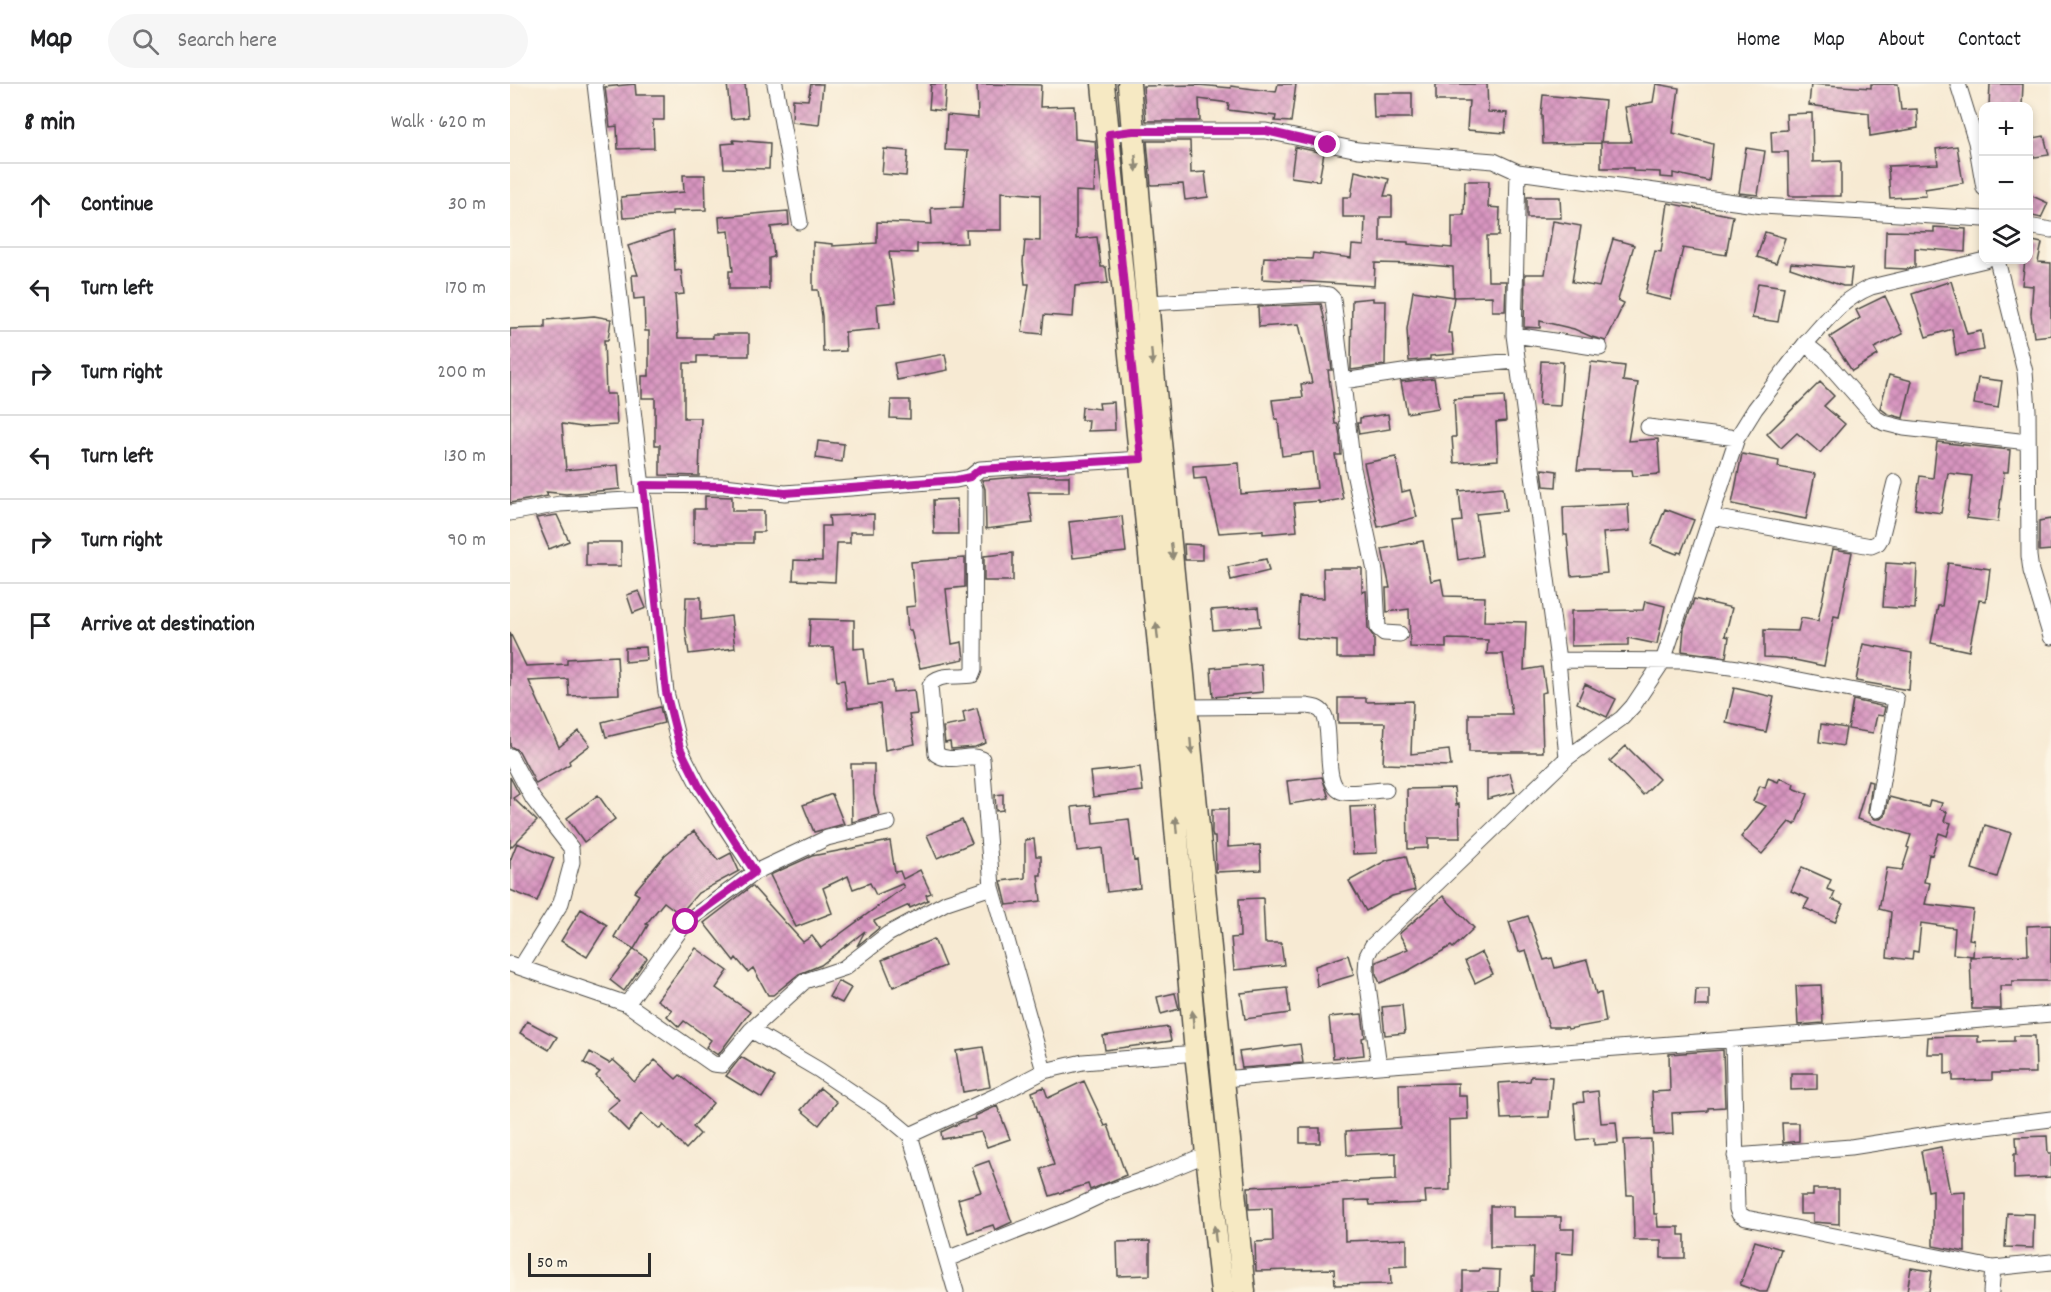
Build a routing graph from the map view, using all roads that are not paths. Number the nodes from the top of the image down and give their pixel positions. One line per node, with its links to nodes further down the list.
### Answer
1 (595, 84): 28 (street)
2 (775, 84): 11 (street)
3 (1103, 84): 7 (street)
4 (1128, 84): 6 (street)
5 (1958, 84): 8 (street)
6 (1133, 131): 7 (street); 9 (street); 16 (street, one-way to 16)
7 (1109, 134): 25 (street)
8 (1979, 164)
9 (1518, 172): 10 (street); 17 (street)
10 (1979, 219)
11 (800, 222)
12 (2033, 227): 13 (street)
13 (2051, 230)
14 (1979, 262): 18 (street)
15 (1998, 264): 24 (street)
16 (1148, 303): 21 (street); 35 (street, one-way to 35)
17 (1514, 335): 19 (street); 20 (street)
18 (1804, 344): 23 (street); 24 (street)
19 (1600, 348)
20 (1516, 361): 21 (street); 33 (street)
21 (1343, 381): 31 (street)
22 (1648, 427): 23 (street)
23 (1737, 438): 30 (street)
24 (2028, 442): 32 (street)
25 (1141, 459): 26 (street); 48 (street, one-way to 25)
26 (970, 477): 28 (street); 42 (street)
27 (1895, 482): 30 (street)
28 (643, 492): 29 (street); 41 (street)
29 (510, 513)
30 (1712, 518): 34 (street)
31 (1400, 634)
32 (2051, 637)
33 (1558, 660): 34 (street); 37 (street)
34 (1663, 661): 37 (street); 39 (street)
35 (1188, 707): 38 (street); 51 (street, one-way to 51)
36 (510, 756): 43 (street)
37 (1567, 758): 49 (street)
38 (1386, 790)
39 (1877, 810)
40 (888, 823): 41 (street)
41 (755, 872): 44 (street)
42 (992, 887): 46 (street); 50 (street)
43 (516, 966): 44 (street)
44 (627, 1004): 46 (street)
45 (2051, 1014): 47 (street)
46 (751, 1030): 53 (street)
47 (1733, 1040): 49 (street); 55 (street)
48 (1196, 1053): 50 (street); 54 (street)
49 (1379, 1066): 51 (street)
50 (1044, 1071): 53 (street)
51 (1222, 1079): 61 (street)
52 (2051, 1119): 55 (street)
53 (910, 1135): 56 (street)
54 (1206, 1154): 56 (street); 60 (street, one-way to 54)
55 (1735, 1156): 58 (street)
56 (947, 1259): 59 (street)
57 (2051, 1262): 58 (street)
58 (1993, 1268): 62 (street)
59 (956, 1292)
60 (1222, 1292)
61 (1244, 1292)
62 (1991, 1292)

